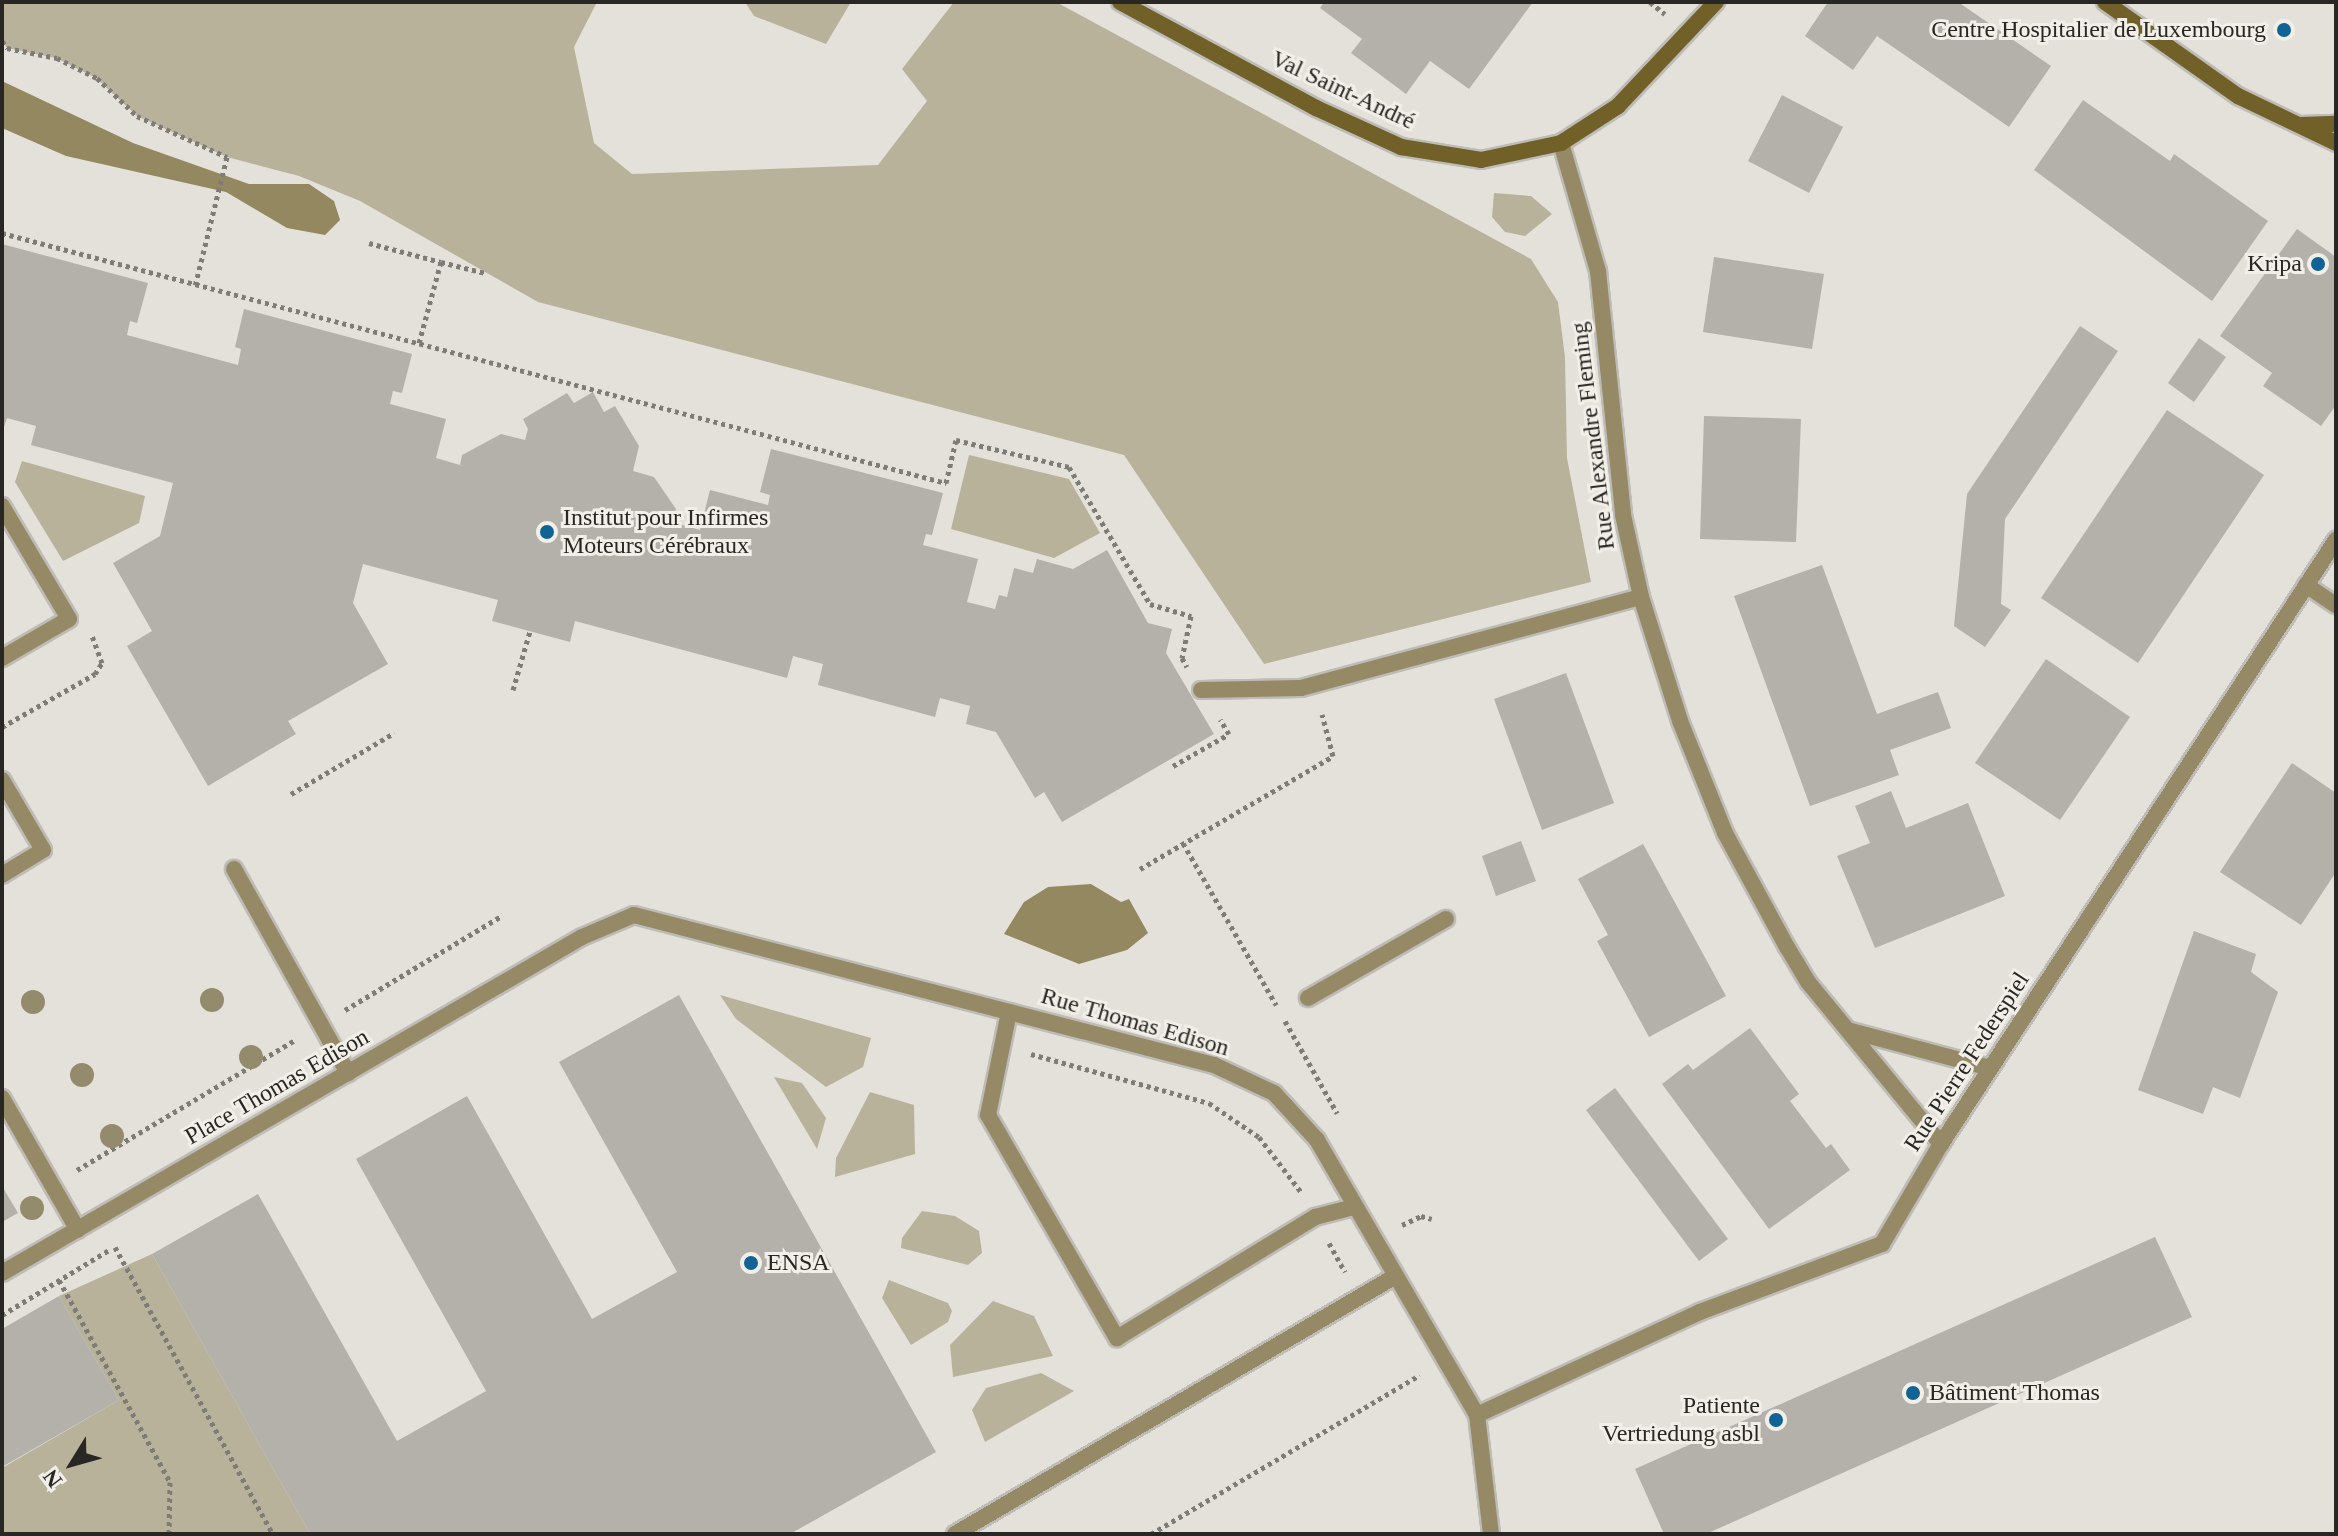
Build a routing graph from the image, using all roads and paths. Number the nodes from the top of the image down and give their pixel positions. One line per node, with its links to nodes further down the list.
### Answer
1 (1120, 2): 7 (street, Val Saint-André)
2 (1716, 2): 7 (street)
3 (2105, 2): 6 (street)
4 (2, 41): 13 (path)
5 (2336, 124): 6 (street)
6 (2295, 125): 8 (street)
7 (1561, 143): 18 (street, Rue Alexandre Fleming)
8 (2336, 143)
9 (2, 233): 13 (path)
10 (369, 243): 11 (path)
11 (441, 262): 12 (path); 14 (path)
12 (485, 273)
13 (195, 286): 14 (path)
14 (419, 343): 24 (path)
15 (2, 506): 20 (street)
16 (2336, 540): 17 (street, Rue Pierre Federspiel)
17 (2306, 585): 19 (street); 43 (street, Rue Pierre Federspiel)
18 (1641, 597): 24 (street); 41 (street, Rue Alexandre Fleming)
19 (2336, 605)
20 (69, 619): 22 (street); 25 (path)
21 (530, 631): 23 (path)
22 (2, 658)
23 (513, 690)
24 (1201, 690): 28 (path)
25 (2, 727)
26 (394, 733): 30 (path)
27 (1328, 737): 31 (path)
28 (1173, 766)
29 (2, 780): 34 (street)
30 (291, 794)
31 (1183, 843): 33 (path); 46 (path)
32 (234, 869): 40 (street)
33 (1140, 869)
34 (2, 875)
35 (503, 915): 40 (path)
36 (634, 915): 39 (street, Rue Thomas Edison); 44 (street, Place Thomas Edison)
37 (1446, 919): 38 (street)
38 (1308, 998)
39 (1009, 1012): 42 (street); 49 (street, Rue Thomas Edison)
40 (321, 1024): 44 (street); 48 (path)
41 (1850, 1031): 43 (street); 47 (street, Rue Alexandre Fleming)
42 (1002, 1046): 51 (path); 51 (street)
43 (1990, 1068): 47 (street, Rue Pierre Federspiel)
44 (348, 1073): 53 (street, Place Thomas Edison)
45 (2, 1098): 48 (street)
46 (1341, 1120)
47 (1941, 1144): 63 (street, Rue Pierre Federspiel)
48 (52, 1184): 53 (street)
49 (1354, 1207): 51 (street); 58 (street, Rue Thomas Edison)
50 (1392, 1212): 52 (path)
51 (1315, 1217): 60 (path)
52 (1432, 1219)
53 (78, 1230): 56 (street, Place Thomas Edison)
54 (129, 1239): 55 (path)
55 (115, 1247): 59 (path); 65 (path)
56 (42, 1250): 57 (street, Place Thomas Edison); 59 (path)
57 (2, 1273)
58 (1394, 1277): 60 (street); 62 (street, Rue Thomas Edison)
59 (59, 1281): 61 (path); 64 (path)
60 (1358, 1297): 66 (street)
61 (2, 1315)
62 (1445, 1360): 63 (street, Rue Thomas Edison); 67 (path)
63 (1477, 1415): 68 (street, Rue Thomas Edison)
64 (169, 1534)
65 (273, 1534)
66 (955, 1534)
67 (1151, 1534)
68 (1491, 1534)

